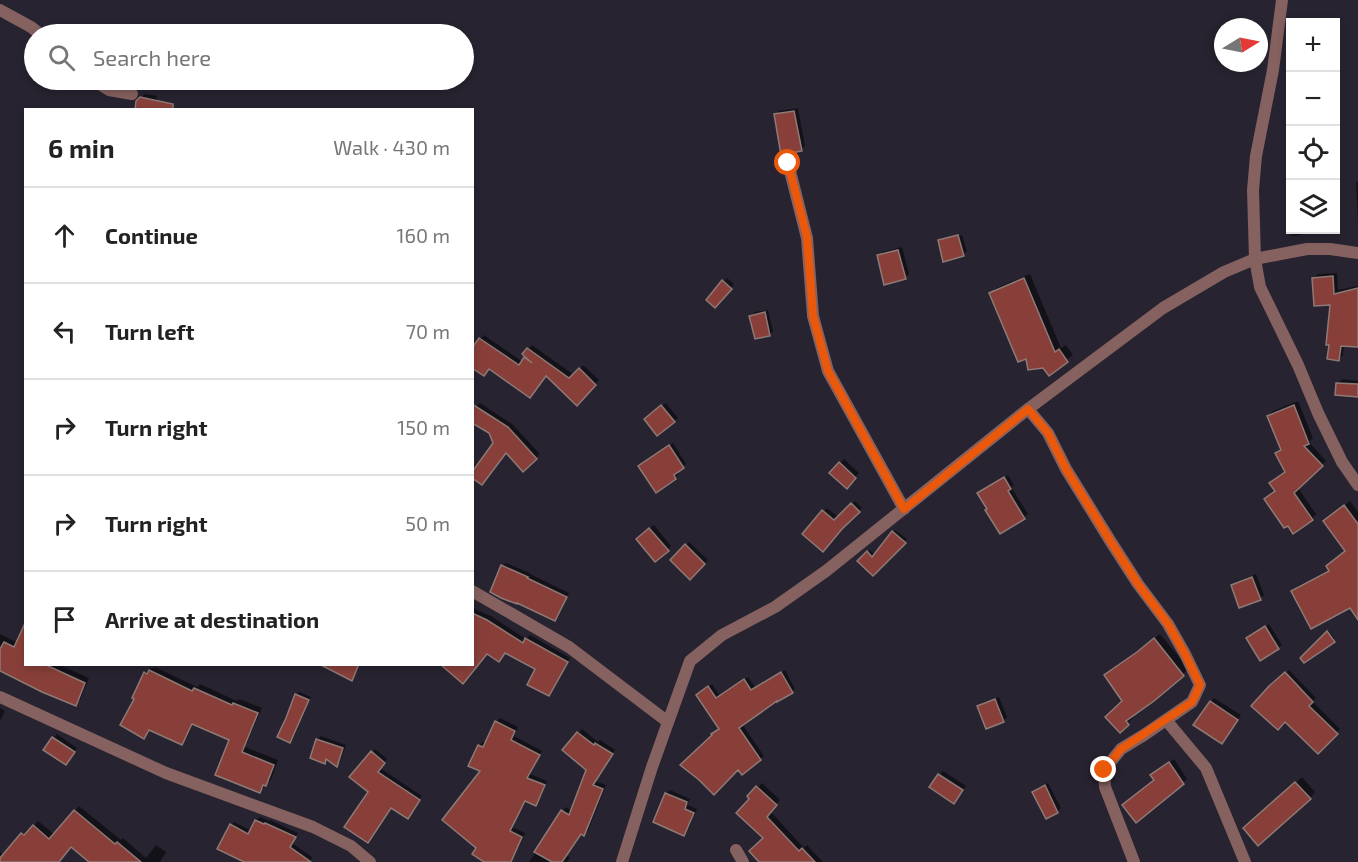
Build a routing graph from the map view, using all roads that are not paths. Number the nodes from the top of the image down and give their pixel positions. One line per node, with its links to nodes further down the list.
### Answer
1 (1282, 0): 8 (street)
2 (0, 10): 3 (street)
3 (26, 24)
4 (109, 90): 5 (street)
5 (132, 94)
6 (788, 163): 11 (street)
7 (1358, 253): 8 (street)
8 (1255, 259): 9 (street); 10 (street)
9 (1028, 409): 11 (street); 14 (street)
10 (1358, 484)
11 (904, 509): 15 (street)
12 (474, 592): 15 (street)
13 (0, 697): 17 (street)
14 (1166, 720): 20 (street); 21 (street)
15 (668, 722): 18 (street)
16 (736, 850): 19 (street)
17 (370, 862)
18 (622, 862)
19 (743, 862)
20 (1134, 862)
21 (1245, 862)

